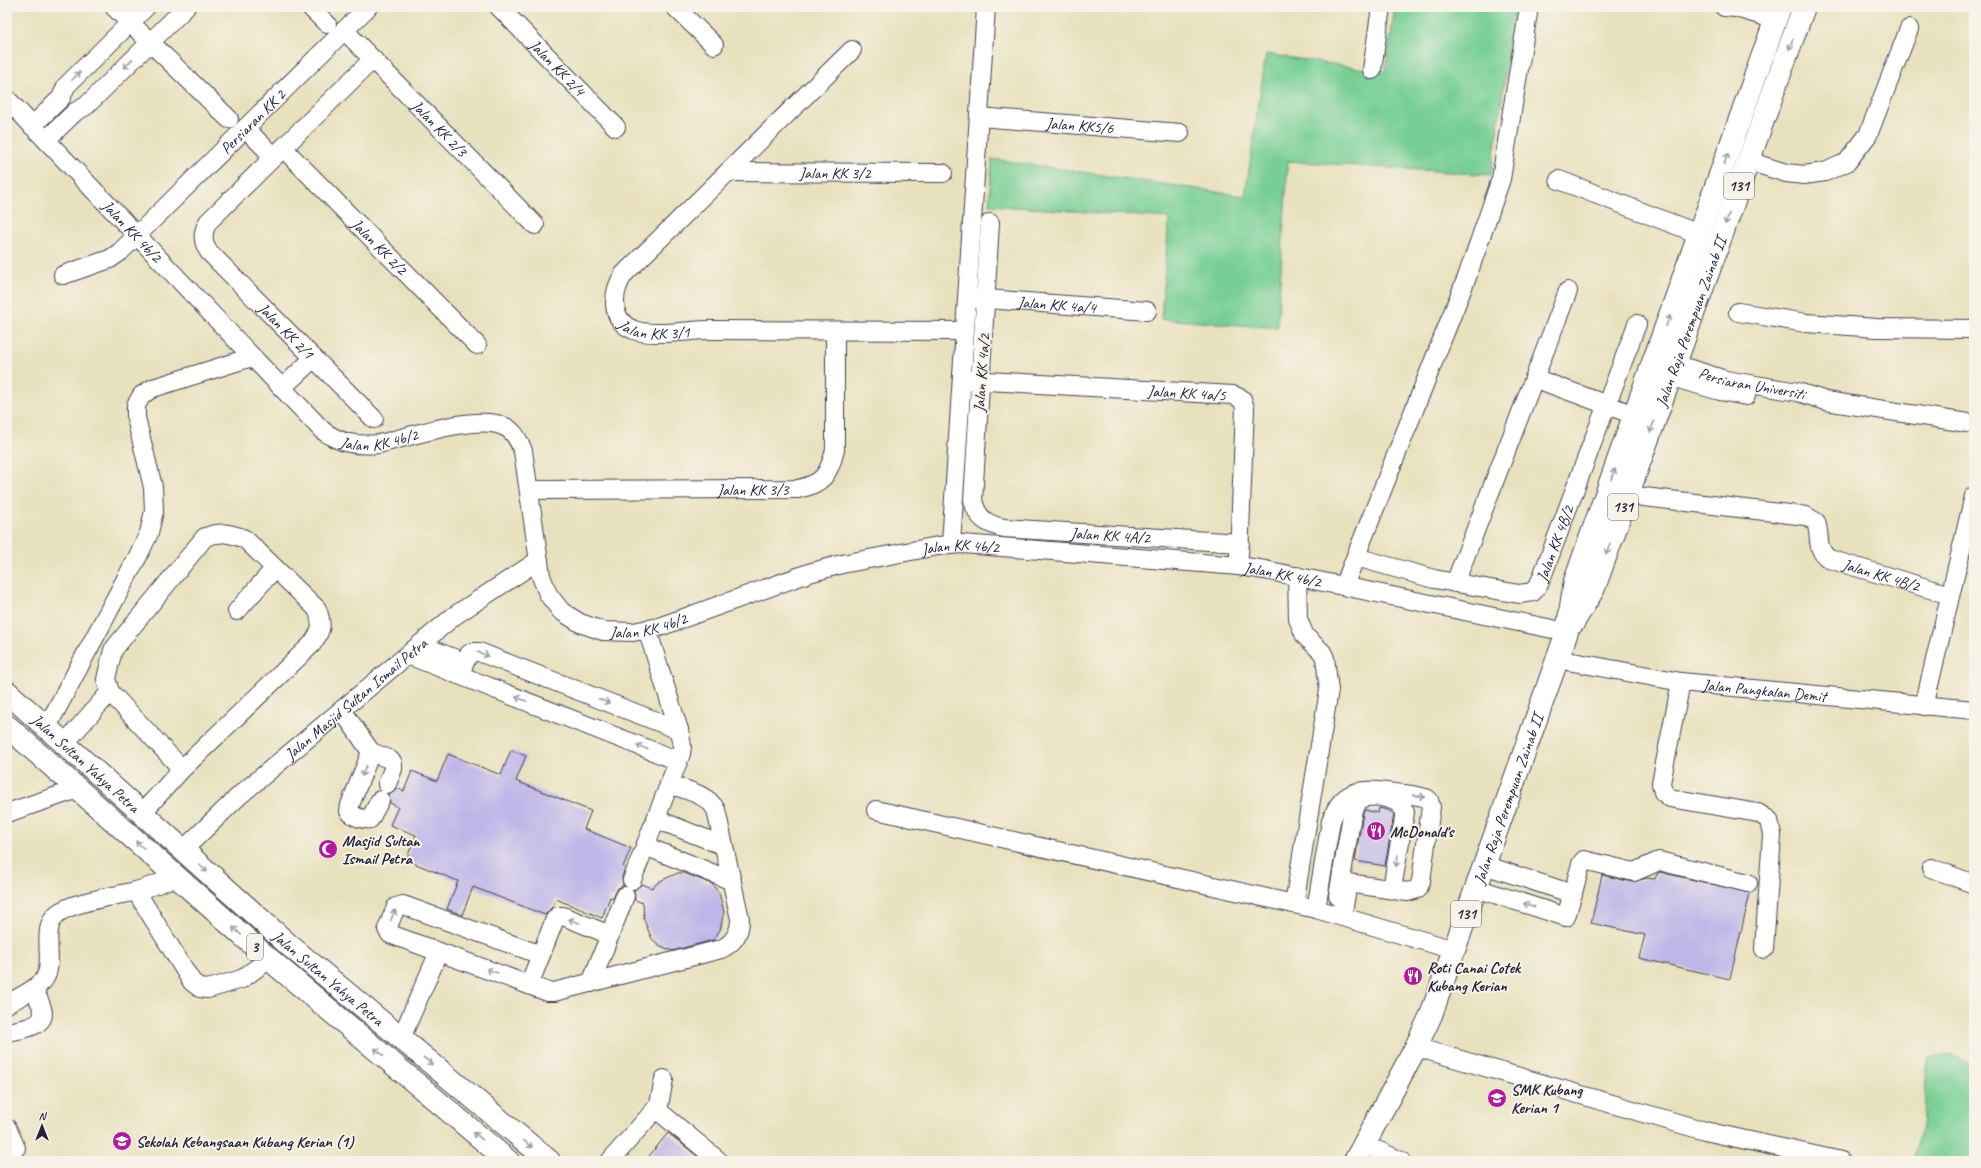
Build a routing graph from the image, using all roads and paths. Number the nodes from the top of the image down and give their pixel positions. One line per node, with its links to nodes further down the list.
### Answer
1 (114, 7): 14 (street)
2 (146, 7): 14 (street)
3 (186, 7): 18 (street)
4 (310, 7): 15 (street)
5 (368, 7): 17 (street, Persiaran KK 2)
6 (498, 7): 29 (street, Jalan KK 2/4)
7 (675, 7): 19 (street)
8 (986, 7): 26 (street)
9 (1382, 7): 22 (street)
10 (1529, 7): 70 (street)
11 (1732, 7): 13 (street)
12 (1804, 7): 34 (main road, Jalan Raja Perempuan Zainab II / 131, one-way to 34)
13 (1778, 13): 40 (main road, Jalan Raja Perempuan Zainab II / 131, one-way to 13)
14 (130, 23): 18 (street); 23 (street, one-way to 14)
15 (327, 24)
16 (1909, 29): 34 (street)
17 (344, 30): 21 (street, Jalan KK 2/3); 30 (street, Persiaran KK 2)
18 (150, 42): 25 (street, one-way to 25); 27 (street)
19 (714, 45)
20 (852, 50): 35 (street, Jalan KK 3/1)
21 (373, 59): 33 (street); 39 (street, Jalan KK 2/3)
22 (1372, 70)
23 (61, 98): 25 (street); 28 (street)
24 (7, 100): 28 (street, Jalan KK 4b/2)
25 (75, 112): 32 (street)
26 (979, 117): 31 (street, Jalan KK5/6); 44 (street)
27 (229, 119)
28 (32, 126): 32 (street, Jalan KK 4b/2)
29 (616, 127)
30 (245, 128): 33 (street, Jalan KK 2/2); 41 (street, Persiaran KK 2)
31 (1180, 133)
32 (46, 140): 41 (street, Jalan KK 4b/2)
33 (279, 152): 52 (street, Jalan KK 2/2); 54 (street, Jalan KK 2/1)
34 (1748, 161): 55 (main road, Jalan Raja Perempuan Zainab II / 131, one-way to 55)
35 (728, 172): 36 (street, Jalan KK 3/2); 50 (street, Jalan KK 3/1)
36 (943, 173)
37 (1559, 180): 40 (street)
38 (990, 224): 45 (street, Jalan KK 4a/2)
39 (535, 225)
40 (1699, 234): 55 (main road, Jalan Raja Perempuan Zainab II / 131, one-way to 40)
41 (136, 236): 42 (street, Persiaran KK 2); 53 (street, Jalan KK 4b/2)
42 (63, 276)
43 (1568, 291): 56 (street)
44 (967, 297): 45 (street, Jalan KK 4a/4); 51 (street)
45 (985, 299): 46 (street, Jalan KK 4a/4); 58 (street, Jalan KK 4a/2)
46 (1147, 311)
47 (1738, 312): 49 (street)
48 (1637, 324): 60 (street, Jalan KK 4B/2)
49 (1974, 329)
50 (835, 331): 51 (street, Jalan KK 3/1); 64 (street, Jalan KK 3/3)
51 (965, 331): 57 (street)
52 (477, 345)
53 (252, 357): 59 (street, Jalan KK 4b/2); 91 (street)
54 (314, 358): 59 (street); 62 (street, Jalan KK 2/1)
55 (1662, 367): 61 (main road, Jalan Raja Perempuan Zainab II / 131); 63 (street, Persiaran Universiti); 65 (main road, Jalan Raja Perempuan Zainab II / 131, one-way to 65)
56 (1534, 378): 60 (street); 75 (street)
57 (962, 379): 58 (street, Jalan KK 4a/5); 69 (street)
58 (980, 380): 67 (street, Jalan KK 4a/2); 68 (street, Jalan KK 4a/5)
59 (282, 388): 64 (street, Jalan KK 4b/2)
60 (1607, 405): 61 (street); 75 (street, Jalan KK 4B/2)
61 (1634, 415): 80 (main road, Jalan Raja Perempuan Zainab II / 131, one-way to 61)
62 (374, 419)
63 (1974, 424)
64 (529, 490): 71 (street, Jalan KK 4b/2)
65 (1628, 495): 77 (street, Jalan KK 4B/2); 80 (main road, Jalan Raja Perempuan Zainab II / 131, one-way to 80)
66 (1974, 496): 77 (street)
67 (982, 520): 68 (street, Jalan KK 4A/2); 69 (street)
68 (1240, 543): 72 (street, Jalan KK 4a/5)
69 (957, 544): 72 (street, Jalan KK 4b/2); 79 (street, Jalan KK 4b/2)
70 (1356, 557): 75 (street, Jalan KK 4B/2); 76 (street)
71 (539, 560): 79 (street, Jalan KK 4b/2); 81 (street, Jalan Masjid Sultan Ismail Petra)
72 (1239, 566): 74 (street, Jalan KK 4b/2)
73 (275, 568): 78 (street); 86 (street); 96 (street)
74 (1297, 576): 76 (street, Jalan KK 4b/2); 117 (street)
75 (1455, 583)
76 (1344, 586): 80 (street, Jalan KK 4b/2)
77 (1950, 595): 87 (street)
78 (237, 611)
79 (647, 629): 92 (street)
80 (1567, 632): 82 (main road, Jalan Raja Perempuan Zainab II / 131)
81 (414, 650): 83 (street); 88 (street, Jalan Masjid Sultan Ismail Petra)
82 (1557, 659): 84 (street, Jalan Pangkalan Demit); 106 (main road, Jalan Raja Perempuan Zainab II / 131)
83 (462, 669): 92 (street, one-way to 92); 95 (street, one-way to 83)
84 (1681, 682): 87 (street, Jalan Pangkalan Demit); 120 (street)
85 (7, 692): 91 (main road, Jalan Sultan Yahya Petra / 3)
86 (110, 692): 93 (street); 96 (street)
87 (1924, 706): 89 (street, Jalan Pangkalan Demit)
88 (342, 710): 94 (street); 105 (street, Jalan Masjid Sultan Ismail Petra)
89 (1974, 710)
90 (7, 726): 98 (main road, Jalan Sultan Yahya Petra / 3)
91 (47, 727): 93 (main road, Jalan Sultan Yahya Petra / 3)
92 (679, 730): 95 (street)
93 (65, 743): 101 (main road, Jalan Sultan Yahya Petra / 3)
94 (371, 752): 94 (street, one-way to 94)
95 (678, 761): 97 (street)
96 (182, 769): 101 (street)
97 (669, 784): 102 (street); 104 (street)
98 (78, 789): 100 (street); 108 (main road, Jalan Sultan Yahya Petra / 3, one-way to 98)
99 (876, 810): 117 (street)
100 (7, 813)
101 (142, 813): 105 (main road, Jalan Sultan Yahya Petra / 3)
102 (656, 819): 103 (street); 104 (street)
103 (645, 846): 109 (street); 119 (street)
104 (724, 846): 109 (street)
105 (183, 850): 130 (main road, Jalan Sultan Yahya Petra / 3, one-way to 130)
106 (1484, 865): 113 (main road, Jalan Raja Perempuan Zainab II / 131); 116 (street)
107 (1931, 868): 112 (street)
108 (176, 877): 115 (street); 124 (main road, Jalan Sultan Yahya Petra / 3, one-way to 108)
109 (732, 881): 125 (street)
110 (1335, 881): 114 (street); 114 (street, one-way to 114); 114 (street, one-way to 114); 118 (street); 118 (street)
111 (1748, 883): 116 (street)
112 (1974, 884)
113 (1476, 888): 116 (street, one-way to 113); 121 (main road, Jalan Raja Perempuan Zainab II / 131)
114 (1392, 890)
115 (136, 891): 124 (street); 127 (street)
116 (1573, 894)
117 (1294, 904): 118 (street)
118 (1330, 913): 121 (street)
119 (610, 935): 123 (street, one-way to 123); 125 (street)
120 (1764, 949)
121 (1454, 950): 131 (main road, Jalan Raja Perempuan Zainab II / 131)
122 (439, 952): 123 (street, one-way to 123); 126 (street, one-way to 122); 130 (street)
123 (541, 955): 126 (street)
124 (269, 959): 137 (main road, Jalan Sultan Yahya Petra / 3, one-way to 124)
125 (591, 983): 126 (street)
126 (529, 985)
127 (34, 989): 128 (street); 129 (street)
128 (7, 1004)
129 (7, 1032)
130 (401, 1038): 138 (main road, Jalan Sultan Yahya Petra / 3, one-way to 138)
131 (1416, 1047): 136 (main road, Jalan Raja Perempuan Zainab II / 131); 142 (street)
132 (664, 1079): 133 (street)
133 (656, 1108): 139 (street); 140 (street)
134 (7, 1128): 135 (street)
135 (16, 1148)
136 (1360, 1153): 141 (street)
137 (508, 1161)
138 (549, 1161)
139 (610, 1161)
140 (718, 1161)
141 (1401, 1161)
142 (1841, 1161)

